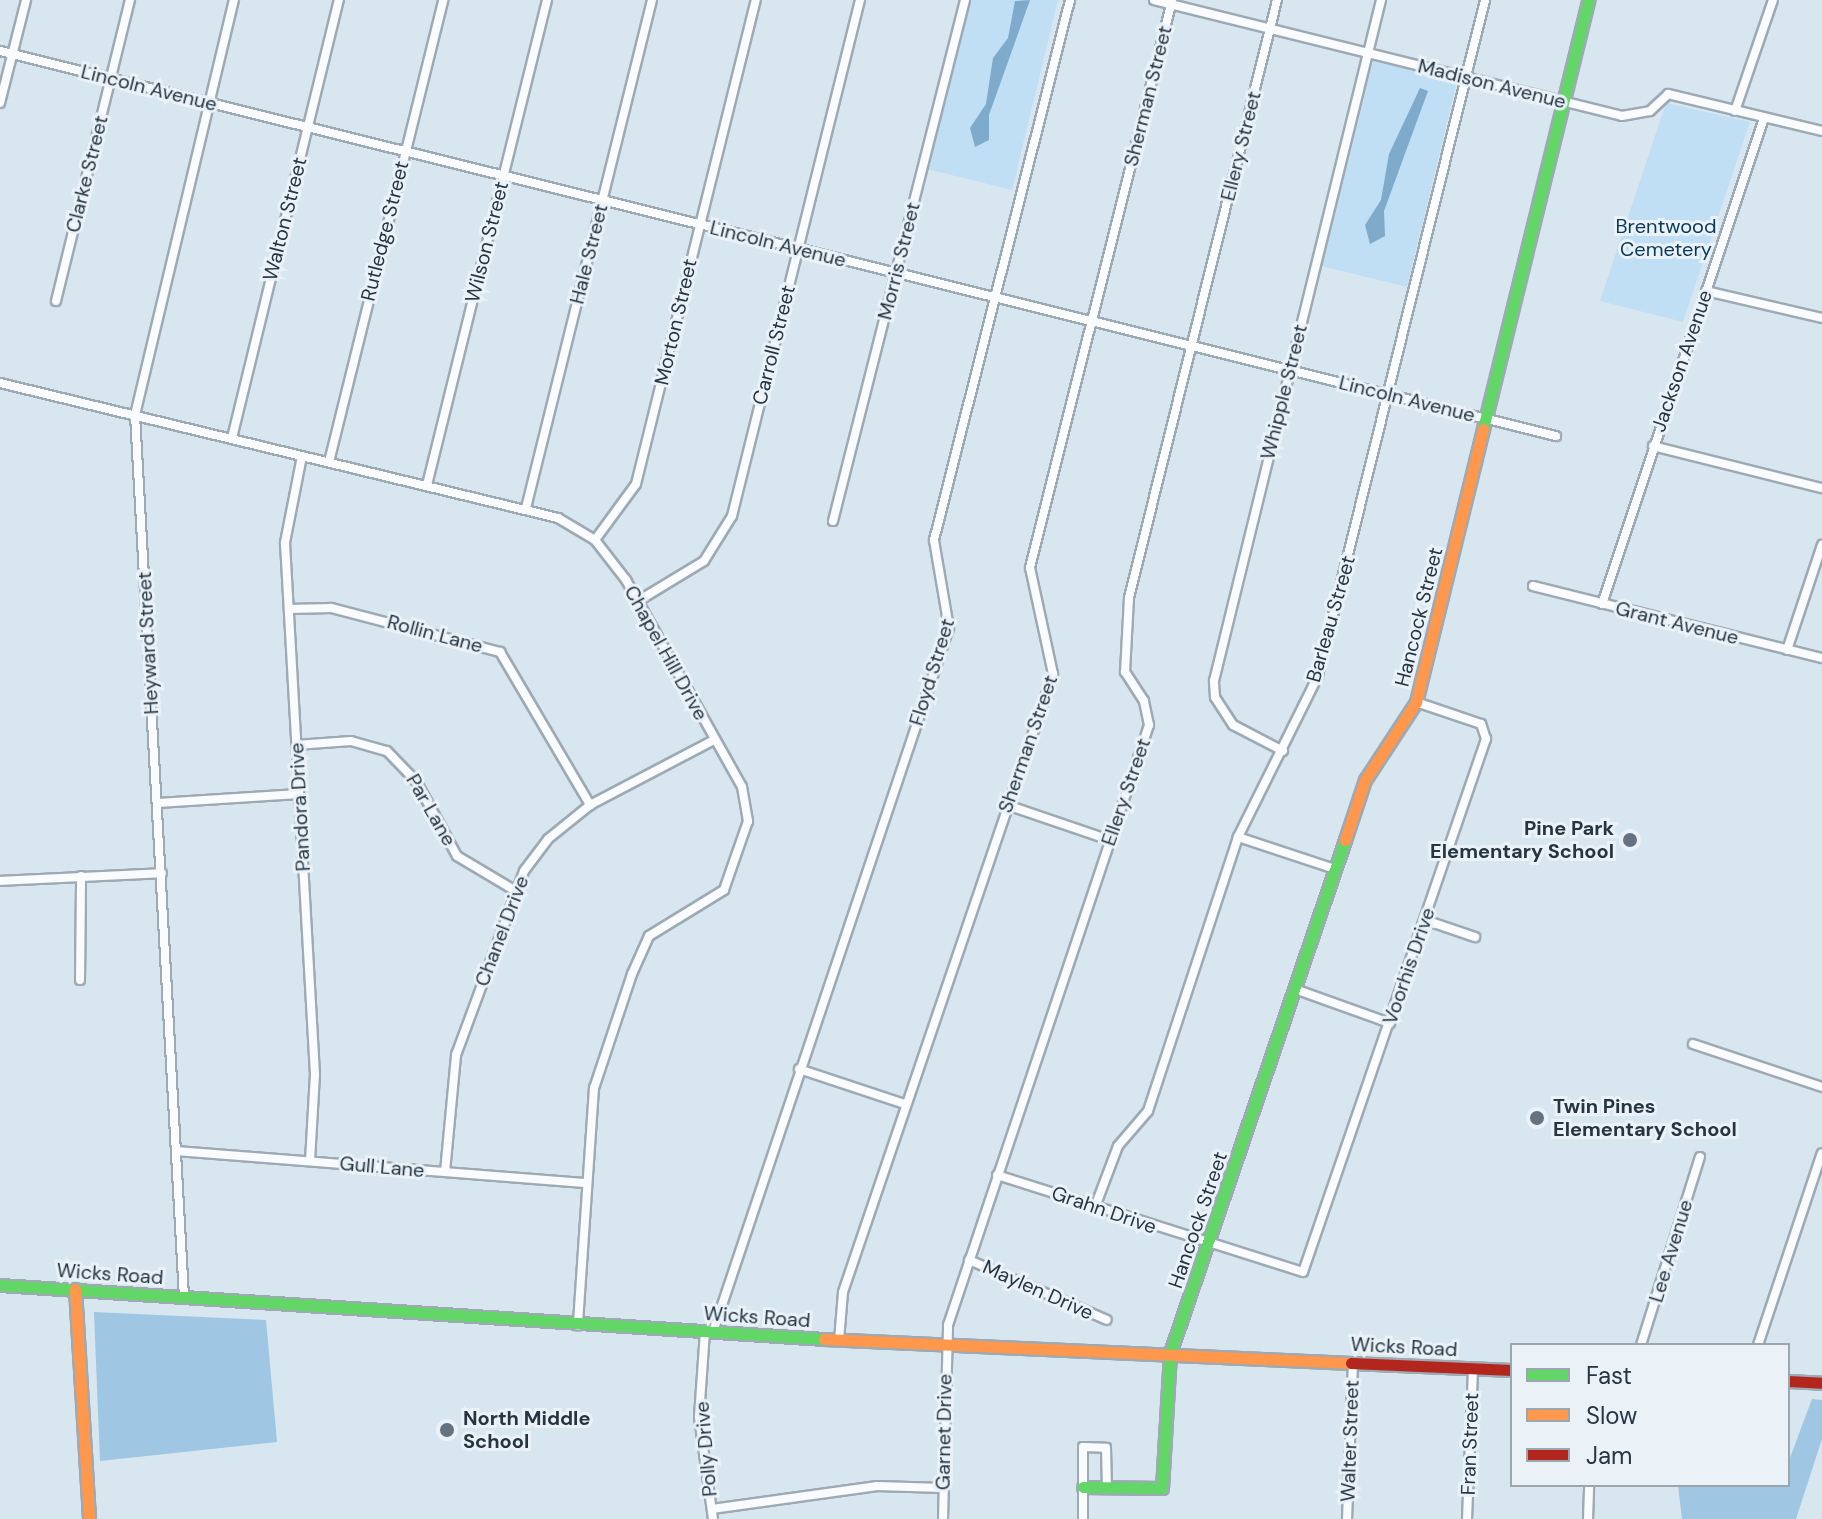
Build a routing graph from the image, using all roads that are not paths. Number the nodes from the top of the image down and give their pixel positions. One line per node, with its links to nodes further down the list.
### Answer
1 (26, 0): 22 (street)
2 (130, 0): 23 (street, Clarke Street)
3 (234, 0): 27 (street, Heyward Street)
4 (339, 0): 30 (street, Walton Street)
5 (443, 0): 32 (street, Rutledge Street)
6 (547, 0): 33 (street, Wilson Street)
7 (652, 0): 34 (street, Hale Street)
8 (756, 0): 35 (street, Morton Street)
9 (860, 0): 36 (street, Carroll Street)
10 (965, 0): 37 (street, Morris Street)
11 (1070, 0): 39 (street, Floyd Street)
12 (1154, 0): 18 (street, Madison Avenue)
13 (1277, 0): 19 (street, Ellery Street)
14 (1381, 0): 21 (street, Whipple Street)
15 (1485, 0): 24 (street, Barleau Street)
16 (1588, 0): 25 (main road, Hancock Street)
17 (1773, 0): 28 (street)
18 (1172, 2): 19 (street, Madison Avenue); 42 (street, Sherman Street)
19 (1270, 29): 21 (street, Madison Avenue); 43 (street, Ellery Street)
20 (0, 51): 22 (street, Lincoln Avenue)
21 (1368, 53): 24 (street, Madison Avenue); 44 (street, Whipple Street)
22 (12, 54): 23 (street, Lincoln Avenue); 26 (street)
23 (111, 78): 27 (street, Lincoln Avenue); 40 (street, Clarke Street)
24 (1466, 78): 25 (street, Madison Avenue); 46 (street, Barleau Street)
25 (1564, 102): 28 (street, Madison Avenue); 48 (main road, Hancock Street)
26 (0, 103)
27 (209, 103): 30 (street, Lincoln Avenue); 47 (street, Heyward Street)
28 (1735, 111): 29 (street, Madison Avenue)
29 (1764, 118): 31 (street, Madison Avenue); 38 (street, Jackson Avenue)
30 (307, 127): 32 (street, Lincoln Avenue); 50 (street, Walton Street)
31 (1822, 131)
32 (405, 152): 33 (street, Lincoln Avenue); 53 (street, Rutledge Street)
33 (503, 176): 34 (street, Lincoln Avenue); 54 (street, Wilson Street)
34 (602, 201): 35 (street, Lincoln Avenue); 56 (street, Hale Street)
35 (700, 225): 36 (street, Lincoln Avenue); 58 (street, Morton Street)
36 (798, 249): 37 (street, Lincoln Avenue); 61 (street, Carroll Street)
37 (896, 272): 39 (street, Lincoln Avenue); 57 (street, Morris Street)
38 (1706, 291): 41 (street); 51 (street, Jackson Avenue)
39 (994, 296): 42 (street, Lincoln Avenue); 87 (street, Floyd Street)
40 (56, 301)
41 (1822, 318)
42 (1092, 320): 43 (street, Lincoln Avenue); 73 (street, Sherman Street)
43 (1192, 345): 44 (street, Lincoln Avenue); 75 (street, Ellery Street)
44 (1290, 370): 46 (street, Lincoln Avenue); 69 (street, Whipple Street)
45 (0, 383): 47 (street, Chapel Hill Drive)
46 (1389, 395): 48 (street, Lincoln Avenue); 69 (street, Barleau Street)
47 (135, 415): 50 (street, Chapel Hill Drive); 71 (street, Heyward Street)
48 (1487, 419): 49 (street, Lincoln Avenue); 66 (main road, Hancock Street)
49 (1556, 436)
50 (232, 438): 52 (street, Chapel Hill Drive)
51 (1653, 446): 55 (street); 62 (street, Jackson Avenue)
52 (302, 456): 53 (street, Chapel Hill Drive); 63 (street, Pandora Drive)
53 (329, 462): 54 (street, Chapel Hill Drive)
54 (427, 485): 56 (street, Chapel Hill Drive)
55 (1822, 488)
56 (526, 508): 58 (street, Chapel Hill Drive)
57 (833, 521)
58 (595, 540): 61 (street, Chapel Hill Drive)
59 (1822, 545): 64 (street)
60 (1533, 586): 62 (street, Grant Avenue)
61 (638, 601): 67 (street, Chapel Hill Drive)
62 (1602, 604): 64 (street, Grant Avenue)
63 (289, 609): 68 (street, Pandora Drive); 72 (street, Rollin Lane)
64 (1787, 650): 65 (street, Grant Avenue)
65 (1822, 658)
66 (1416, 702): 76 (main road, Hancock Street); 81 (street, Voorhis Drive)
67 (714, 740): 72 (street, Chanel Drive); 96 (street, Chapel Hill Drive)
68 (296, 745): 70 (street, Pandora Drive); 80 (street, Par Lane)
69 (1283, 751): 74 (street, Barleau Street)
70 (299, 794): 71 (street); 93 (street, Pandora Drive)
71 (158, 803): 77 (street, Heyward Street)
72 (590, 805): 80 (street, Chanel Drive)
73 (1007, 805): 75 (street); 89 (street, Sherman Street)
74 (1238, 837): 76 (street); 97 (street, Barleau Street)
75 (1110, 840): 95 (street, Ellery Street)
76 (1335, 869): 84 (main road, Hancock Street)
77 (162, 873): 78 (street); 90 (street, Heyward Street)
78 (81, 876): 79 (street); 83 (street)
79 (0, 881)
80 (514, 890): 94 (street, Chanel Drive)
81 (1425, 920): 82 (street); 85 (street, Voorhis Drive)
82 (1475, 937)
83 (80, 980)
84 (1295, 989): 85 (street); 98 (main road, Hancock Street)
85 (1390, 1023): 100 (street, Voorhis Drive)
86 (1693, 1044): 88 (street)
87 (799, 1069): 89 (street); 106 (street, Floyd Street)
88 (1822, 1087)
89 (905, 1104): 107 (street, Sherman Street)
90 (177, 1151): 93 (street, Gull Lane); 103 (street, Heyward Street)
91 (1822, 1153): 109 (street)
92 (1700, 1157): 108 (street, Lee Avenue)
93 (310, 1160): 94 (street, Gull Lane)
94 (445, 1172): 96 (street, Gull Lane)
95 (997, 1175): 97 (street, Grahn Drive); 99 (street, Ellery Street)
96 (587, 1183): 105 (street, Chapel Hill Drive)
97 (1095, 1207): 98 (street, Grahn Drive)
98 (1208, 1244): 100 (street, Grahn Drive); 111 (main road, Hancock Street)
99 (969, 1260): 104 (street, Maylen Drive); 110 (street, Ellery Street)
100 (1303, 1272)
101 (0, 1285): 102 (main road, Wicks Road)
102 (75, 1289): 103 (main road, Wicks Road); 122 (main road)
103 (184, 1297): 105 (main road, Wicks Road)
104 (1107, 1320)
105 (578, 1326): 106 (main road, Wicks Road)
106 (709, 1332): 107 (main road, Wicks Road); 121 (street, Polly Drive)
107 (839, 1340): 110 (main road, Wicks Road)
108 (1642, 1343)
109 (1759, 1343)
110 (945, 1345): 111 (main road, Wicks Road); 119 (street, Garnet Drive)
111 (1170, 1353): 112 (main road, Wicks Road); 120 (main road, Hancock Street)
112 (1353, 1363): 113 (main road, Wicks Road); 125 (street, Walter Street)
113 (1473, 1368): 114 (main road, Wicks Road); 126 (street, Fran Street)
114 (1510, 1370)
115 (1790, 1381): 116 (main road)
116 (1822, 1383)
117 (1083, 1487): 120 (main road); 120 (street); 124 (street)
118 (1589, 1487): 127 (street)
119 (943, 1488): 121 (street); 123 (street, Garnet Drive)
120 (1107, 1488)
121 (712, 1514)
122 (89, 1519)
123 (943, 1519)
124 (1083, 1519)
125 (1347, 1519)
126 (1467, 1519)
127 (1588, 1519)

